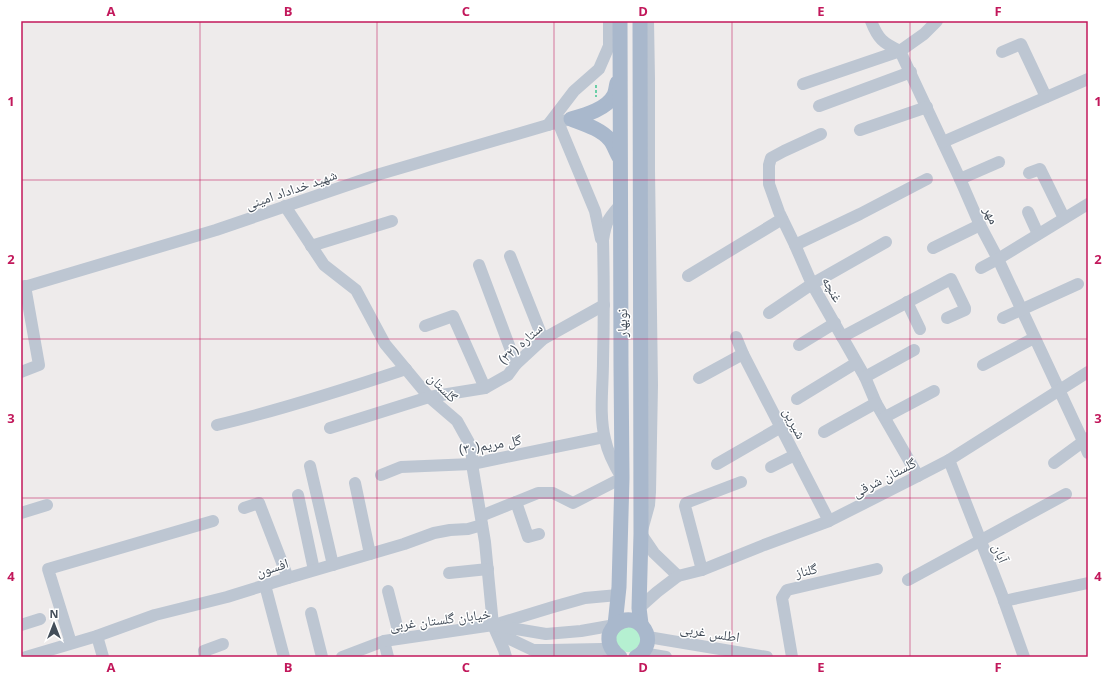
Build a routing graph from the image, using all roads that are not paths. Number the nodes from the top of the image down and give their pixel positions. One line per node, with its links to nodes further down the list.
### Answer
1 (609, 21): 17 (street)
2 (620, 21): 9 (main road, نوبهار)
3 (640, 21): 11 (main road, نوبهار)
4 (648, 21): 11 (street)
5 (871, 21): 7 (street)
6 (936, 21): 7 (street)
7 (900, 51): 10 (street, مهر); 13 (street)
8 (1002, 52): 14 (street)
9 (620, 72): 17 (main road); 21 (main road, نوبهار)
10 (911, 72): 15 (street); 16 (street, مهر)
11 (645, 78): 23 (main road, نوبهار)
12 (1088, 79): 14 (street)
13 (803, 84)
14 (1046, 97): 20 (street)
15 (819, 106)
16 (927, 107): 18 (street); 20 (street, مهر)
17 (559, 122): 21 (main road); 29 (street, شهید خداداد امینی); 40 (street)
18 (860, 130)
19 (821, 134): 32 (street, غنچه)
20 (943, 142): 26 (street, مهر)
21 (620, 160): 28 (main road, نوبهار)
22 (999, 162): 26 (street)
23 (645, 171): 44 (main road, نوبهار); 111 (street)
24 (1028, 173): 31 (street)
25 (927, 179): 37 (street)
26 (960, 179): 34 (street, مهر)
27 (1088, 204): 31 (street)
28 (620, 205): 40 (street); 42 (main road, نوبهار)
29 (285, 206): 38 (street, گلستان); 50 (street, شهید خداداد امینی)
30 (1028, 212): 35 (street)
31 (1064, 218): 35 (street)
32 (782, 219): 37 (street, غنچه); 47 (street)
33 (392, 221): 38 (street)
34 (980, 225): 39 (street); 43 (street, مهر)
35 (1038, 234): 43 (street)
36 (886, 242): 48 (street)
37 (795, 245): 48 (street, غنچه)
38 (311, 246): 70 (street, گلستان)
39 (933, 248)
40 (603, 250): 52 (street)
41 (510, 256): 63 (street)
42 (620, 258): 44 (main road); 98 (main road, نوبهار)
43 (998, 259): 46 (street); 53 (street, مهر)
44 (641, 260): 111 (main road, نوبهار)
45 (478, 264): 68 (street)
46 (981, 268)
47 (688, 276)
48 (812, 284): 54 (street); 57 (street, غنچه)
49 (1078, 284): 53 (street)
50 (23, 287): 71 (street)
51 (907, 302): 55 (street); 59 (street); 61 (street)
52 (604, 305): 63 (street, ستاره (۳۲)); 86 (street)
53 (1021, 310): 56 (street); 62 (street, مهر)
54 (769, 313)
55 (948, 318)
56 (1004, 318)
57 (835, 323): 61 (street, غنچه); 64 (street)
58 (425, 326): 75 (street)
59 (920, 329)
60 (736, 337): 66 (street, شیرین)
61 (842, 338): 67 (street, غنچه)
62 (1034, 338): 69 (street); 76 (street, مهر)
63 (543, 339): 68 (street, ستاره (۳۲))
64 (799, 345)
65 (914, 350): 73 (street)
66 (743, 354): 74 (street); 83 (street, شیرین)
67 (856, 363): 73 (street, غنچه); 79 (street)
68 (516, 364): 75 (street, ستاره (۳۲))
69 (983, 365)
70 (406, 369): 78 (street, گلستان); 82 (street)
71 (21, 372)
72 (1088, 372): 76 (street, گلستان شرقی)
73 (865, 377): 80 (street, غنچه)
74 (699, 378)
75 (485, 388): 78 (street, ستاره (۳۲))
76 (1058, 390): 87 (street, مهر); 90 (street, گلستان شرقی)
77 (934, 391): 81 (street)
78 (428, 397): 84 (street, ستاره (۳۲)); 92 (street, گلستان)
79 (797, 399)
80 (876, 403): 81 (street, غنچه); 85 (street)
81 (885, 417): 97 (street, غنچه)
82 (217, 426)
83 (781, 427): 89 (street, شیرین); 93 (street)
84 (330, 428)
85 (824, 432)
86 (604, 437): 92 (street, گل مریم(۳۰)); 98 (street)
87 (1086, 440): 88 (street, مهر); 91 (street)
88 (1088, 453)
89 (795, 455): 95 (street); 108 (street, شیرین)
90 (949, 460): 97 (street, گلستان شرقی); 112 (street, آبان)
91 (1054, 463)
92 (472, 464): 96 (street, گل مریم(۳۰)); 107 (street, گلستان)
93 (716, 464)
94 (310, 466): 114 (street)
95 (771, 467)
96 (381, 475)
97 (918, 476): 108 (street, گلستان شرقی)
98 (622, 478): 103 (street, افسون); 126 (main road, نوبهار)
99 (741, 482): 118 (street)
100 (354, 483): 113 (street)
101 (1066, 494): 112 (street)
102 (298, 495): 117 (street)
103 (516, 502): 107 (street, افسون); 110 (street)
104 (47, 505): 106 (street)
105 (244, 508): 121 (street)
106 (21, 513)
107 (482, 520): 113 (street, افسون); 115 (street, گلستان)
108 (829, 521): 118 (street, گلستان شرقی)
109 (213, 522): 139 (street)
110 (538, 534)
111 (641, 534): 120 (street); 128 (main road, نوبهار)
112 (980, 541): 122 (street); 127 (street, آبان)
113 (370, 554): 114 (street, افسون)
114 (334, 565): 117 (street, افسون)
115 (488, 569): 119 (street); 133 (street, گلستان)
116 (877, 569): 155 (street, گلناز)
117 (314, 570): 121 (street, افسون)
118 (702, 570): 120 (street, گلستان شرقی)
119 (449, 573)
120 (678, 576): 128 (street, گلستان شرقی)
121 (288, 578): 124 (street, افسون)
122 (908, 580)
123 (1088, 583): 127 (street)
124 (265, 585): 135 (street, افسون); 147 (street)
125 (388, 591): 137 (street)
126 (618, 595): 133 (street); 134 (main road, نوبهار)
127 (1004, 601): 156 (street, آبان)
128 (639, 608): 131 (main road, نوبهار)
129 (311, 613): 148 (street)
130 (40, 619): 132 (street)
131 (641, 624): 134 (main road); 136 (main road)
132 (21, 625)
133 (493, 625): 134 (street, خیابان گلستان غربی); 137 (street, خیابان گلستان غربی); 141 (street); 151 (street, گلستان)
134 (615, 625): 142 (main road, نوبهار)
135 (97, 636): 139 (street, افسون); 145 (street)
136 (648, 637): 143 (main road); 154 (street, اطلس غربی)
137 (400, 638): 138 (street, خیابان گلستان غربی)
138 (384, 642): 149 (street, خیابان گلستان غربی); 150 (street)
139 (71, 643): 144 (street, افسون)
140 (222, 644): 146 (street)
141 (550, 650): 142 (street); 152 (street)
142 (618, 656)
143 (639, 656): 153 (street)
144 (26, 657)
145 (103, 657)
146 (205, 657)
147 (284, 657)
148 (322, 657)
149 (343, 657)
150 (388, 657)
151 (506, 657)
152 (538, 657)
153 (666, 657)
154 (767, 657)
155 (792, 657)
156 (1024, 657)

